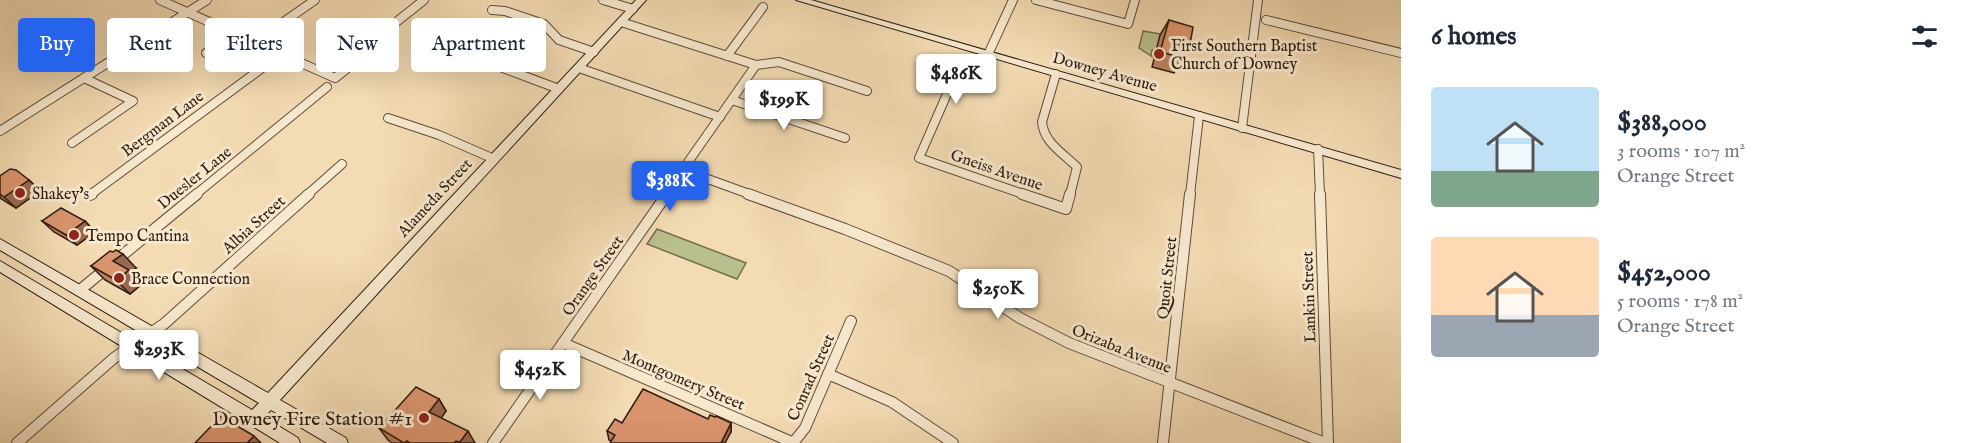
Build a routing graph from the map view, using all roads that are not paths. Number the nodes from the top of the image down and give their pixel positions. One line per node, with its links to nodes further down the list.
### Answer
1 (160, 0): 14 (street)
2 (207, 0): 14 (street)
3 (315, 0): 15 (street)
4 (424, 0): 23 (street)
5 (603, 0): 11 (street)
6 (801, 0): 21 (main road, Downey Avenue)
7 (1013, 0): 21 (street)
8 (1036, 0): 9 (street)
9 (1135, 0)
10 (1258, 0): 37 (street)
11 (637, 5): 18 (main road, Alameda Street)
12 (763, 7): 22 (street)
13 (492, 10): 19 (street)
14 (187, 12): 16 (street); 29 (street)
15 (289, 18)
16 (205, 20)
17 (1266, 20): 20 (street)
18 (621, 22): 19 (main road, Alameda Street); 22 (street)
19 (594, 52): 25 (main road, Alameda Street)
20 (1401, 53)
21 (988, 54): 28 (main road, Downey Avenue); 28 (street, Gneiss Avenue)
22 (727, 56): 24 (street)
23 (304, 64)
24 (756, 65): 32 (street); 33 (street, Orange Street)
25 (579, 68): 31 (main road, Alameda Street); 35 (street)
26 (257, 72): 46 (street, Bergman Lane)
27 (514, 72): 31 (street)
28 (1056, 74): 34 (main road, Downey Avenue)
29 (84, 78): 38 (street); 40 (street)
30 (327, 87): 49 (street, Duesler Lane)
31 (559, 89): 42 (main road, Alameda Street)
32 (867, 91)
33 (732, 100): 35 (street, Orange Street); 39 (street)
34 (1199, 116): 37 (main road, Downey Avenue); 55 (street, Quoit Street)
35 (720, 117): 44 (street, Orange Street)
36 (388, 118): 42 (street)
37 (1242, 128): 41 (main road, Downey Avenue)
38 (0, 131)
39 (845, 138)
40 (72, 143)
41 (1318, 149): 45 (main road, Downey Avenue); 65 (street, Lankin Street)
42 (494, 159): 56 (main road, Alameda Street)
43 (342, 164): 51 (street, Albia Street)
44 (683, 170): 52 (street, Orange Street); 55 (street, Orizaba Avenue)
45 (1401, 174)
46 (90, 195)
47 (0, 244): 49 (main road)
48 (0, 266): 53 (main road)
49 (80, 290): 51 (main road)
50 (851, 321): 54 (street, Conrad Street)
51 (151, 332): 53 (street, Albia Street); 56 (main road)
52 (563, 343): 61 (street, Orange Street); 62 (street, Montgomery Street)
53 (131, 346): 57 (main road); 58 (street, Albia Street)
54 (828, 374): 62 (street, Conrad Street); 63 (street)
55 (1170, 383): 64 (street, Quoit Street); 65 (street, Orizaba Avenue)
56 (269, 402): 57 (main road, Alameda Street); 60 (main road)
57 (253, 418): 59 (main road)
58 (17, 443)
59 (293, 443)
60 (340, 443)
61 (493, 443)
62 (794, 443)
63 (953, 443)
64 (1163, 443)
65 (1326, 443)

